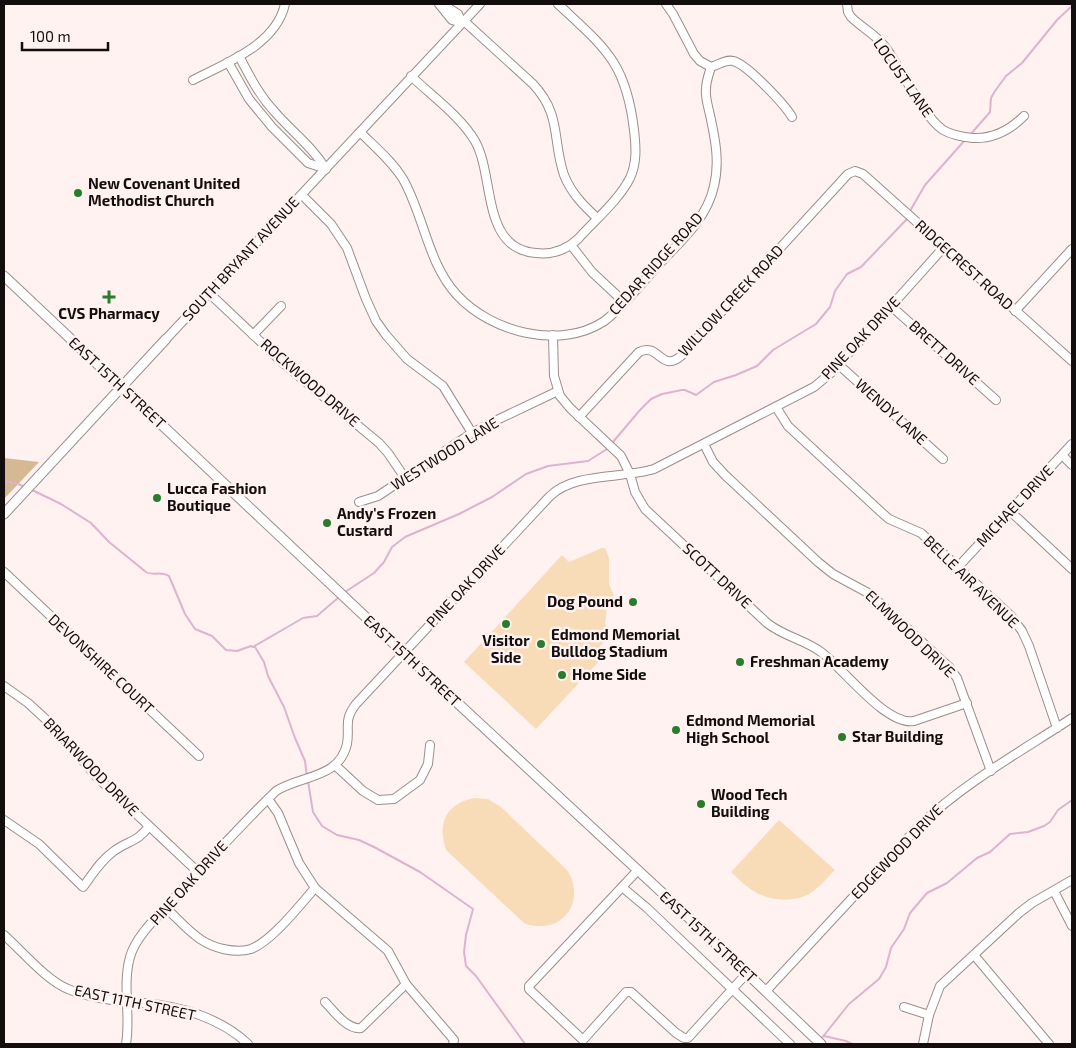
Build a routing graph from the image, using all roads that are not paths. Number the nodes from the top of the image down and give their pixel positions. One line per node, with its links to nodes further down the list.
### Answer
1 (285, 4): 8 (street)
2 (440, 4): 7 (street)
3 (480, 4): 7 (street, SOUTH BRYANT AVENUE)
4 (558, 4): 19 (street)
5 (666, 4): 10 (street)
6 (847, 4): 13 (street, LOCUST LANE)
7 (463, 22): 11 (street, SOUTH BRYANT AVENUE); 19 (street)
8 (239, 56): 9 (street); 16 (street)
9 (228, 62): 12 (street); 16 (street)
10 (711, 67): 14 (street); 25 (street, CEDAR RIDGE ROAD)
11 (411, 76): 15 (street, SOUTH BRYANT AVENUE); 20 (street)
12 (193, 80)
13 (1024, 116)
14 (792, 117)
15 (360, 132): 16 (street, SOUTH BRYANT AVENUE); 30 (street, CEDAR RIDGE ROAD)
16 (326, 169): 18 (street, SOUTH BRYANT AVENUE)
17 (855, 171): 21 (street, RIDGECREST ROAD); 38 (street, WILLOW CREEK ROAD)
18 (302, 195): 24 (street, SOUTH BRYANT AVENUE); 39 (street)
19 (597, 218): 20 (street)
20 (571, 245): 25 (street)
21 (944, 247): 27 (street, PINE OAK DRIVE); 28 (street, RIDGECREST ROAD)
22 (1072, 249): 28 (street)
23 (4, 276): 34 (main road, EAST 15TH STREET)
24 (209, 293): 29 (street, ROCKWOOD DRIVE); 31 (street, SOUTH BRYANT AVENUE)
25 (624, 302): 30 (street, CEDAR RIDGE ROAD)
26 (281, 306): 29 (street)
27 (891, 306): 33 (street, PINE OAK DRIVE); 36 (street, BRETT DRIVE)
28 (1016, 311): 32 (street, RIDGECREST ROAD)
29 (254, 335): 46 (street, ROCKWOOD DRIVE)
30 (553, 335): 35 (street, SCOTT DRIVE)
31 (166, 339): 34 (main road, SOUTH BRYANT AVENUE)
32 (1072, 362)
33 (838, 365): 37 (street, PINE OAK DRIVE); 43 (street, WENDY LANE)
34 (122, 387): 49 (main road, SOUTH BRYANT AVENUE); 53 (main road, EAST 15TH STREET)
35 (558, 392): 38 (street, SCOTT DRIVE); 39 (street, WESTWOOD LANE)
36 (996, 400)
37 (776, 407): 40 (street, PINE OAK DRIVE); 50 (street, BELLE AIR AVENUE)
38 (579, 417): 45 (street, SCOTT DRIVE)
39 (472, 433): 46 (street, WESTWOOD LANE)
40 (704, 444): 45 (street, PINE OAK DRIVE); 55 (street, ELMWOOD DRIVE)
41 (1072, 444): 42 (street, MICHAEL DRIVE)
42 (1062, 455): 44 (street); 48 (street, MICHAEL DRIVE)
43 (943, 459)
44 (1072, 465)
45 (630, 474): 53 (street, PINE OAK DRIVE); 55 (street, SCOTT DRIVE)
46 (405, 478): 47 (street, WESTWOOD LANE)
47 (359, 502)
48 (1010, 511): 50 (street, MICHAEL DRIVE); 51 (street)
49 (4, 514)
50 (958, 567): 57 (street, BELLE AIR AVENUE)
51 (1072, 569)
52 (4, 572): 59 (street, DEVONSHIRE COURT)
53 (404, 653): 60 (street, PINE OAK DRIVE); 65 (main road, EAST 15TH STREET)
54 (4, 686): 64 (street, BRIARWOOD DRIVE)
55 (967, 703): 61 (street, ELMWOOD DRIVE)
56 (1072, 718): 57 (street, EDGEWOOD DRIVE)
57 (1057, 728): 61 (street, EDGEWOOD DRIVE)
58 (430, 745): 60 (street)
59 (199, 756)
60 (336, 766): 62 (street, PINE OAK DRIVE)
61 (991, 770): 78 (street, EDGEWOOD DRIVE)
62 (268, 799): 66 (street, PINE OAK DRIVE); 69 (street)
63 (4, 820): 64 (street)
64 (149, 826): 66 (street, BRIARWOOD DRIVE)
65 (638, 870): 68 (street); 75 (main road, EAST 15TH STREET)
66 (198, 872): 71 (street, PINE OAK DRIVE)
67 (1072, 880): 70 (street)
68 (622, 887): 77 (street); 77 (street)
69 (315, 888): 71 (street); 76 (street)
70 (1054, 891): 72 (street); 74 (street)
71 (166, 908): 79 (street, PINE OAK DRIVE)
72 (1072, 926)
73 (4, 935): 79 (street, EAST 11TH STREET)
74 (974, 955): 82 (street); 89 (street)
75 (747, 973): 77 (street); 78 (main road, EAST 15TH STREET)
76 (406, 984): 80 (street); 85 (street)
77 (732, 989): 86 (street)
78 (766, 991): 87 (main road, EAST 15TH STREET)
79 (126, 1002): 83 (street, PINE OAK DRIVE); 84 (street, EAST 11TH STREET)
80 (325, 1002)
81 (904, 1007): 82 (street)
82 (929, 1015): 88 (street)
83 (126, 1044)
84 (248, 1044)
85 (453, 1044)
86 (790, 1044)
87 (821, 1044)
88 (923, 1044)
89 (1049, 1044)

